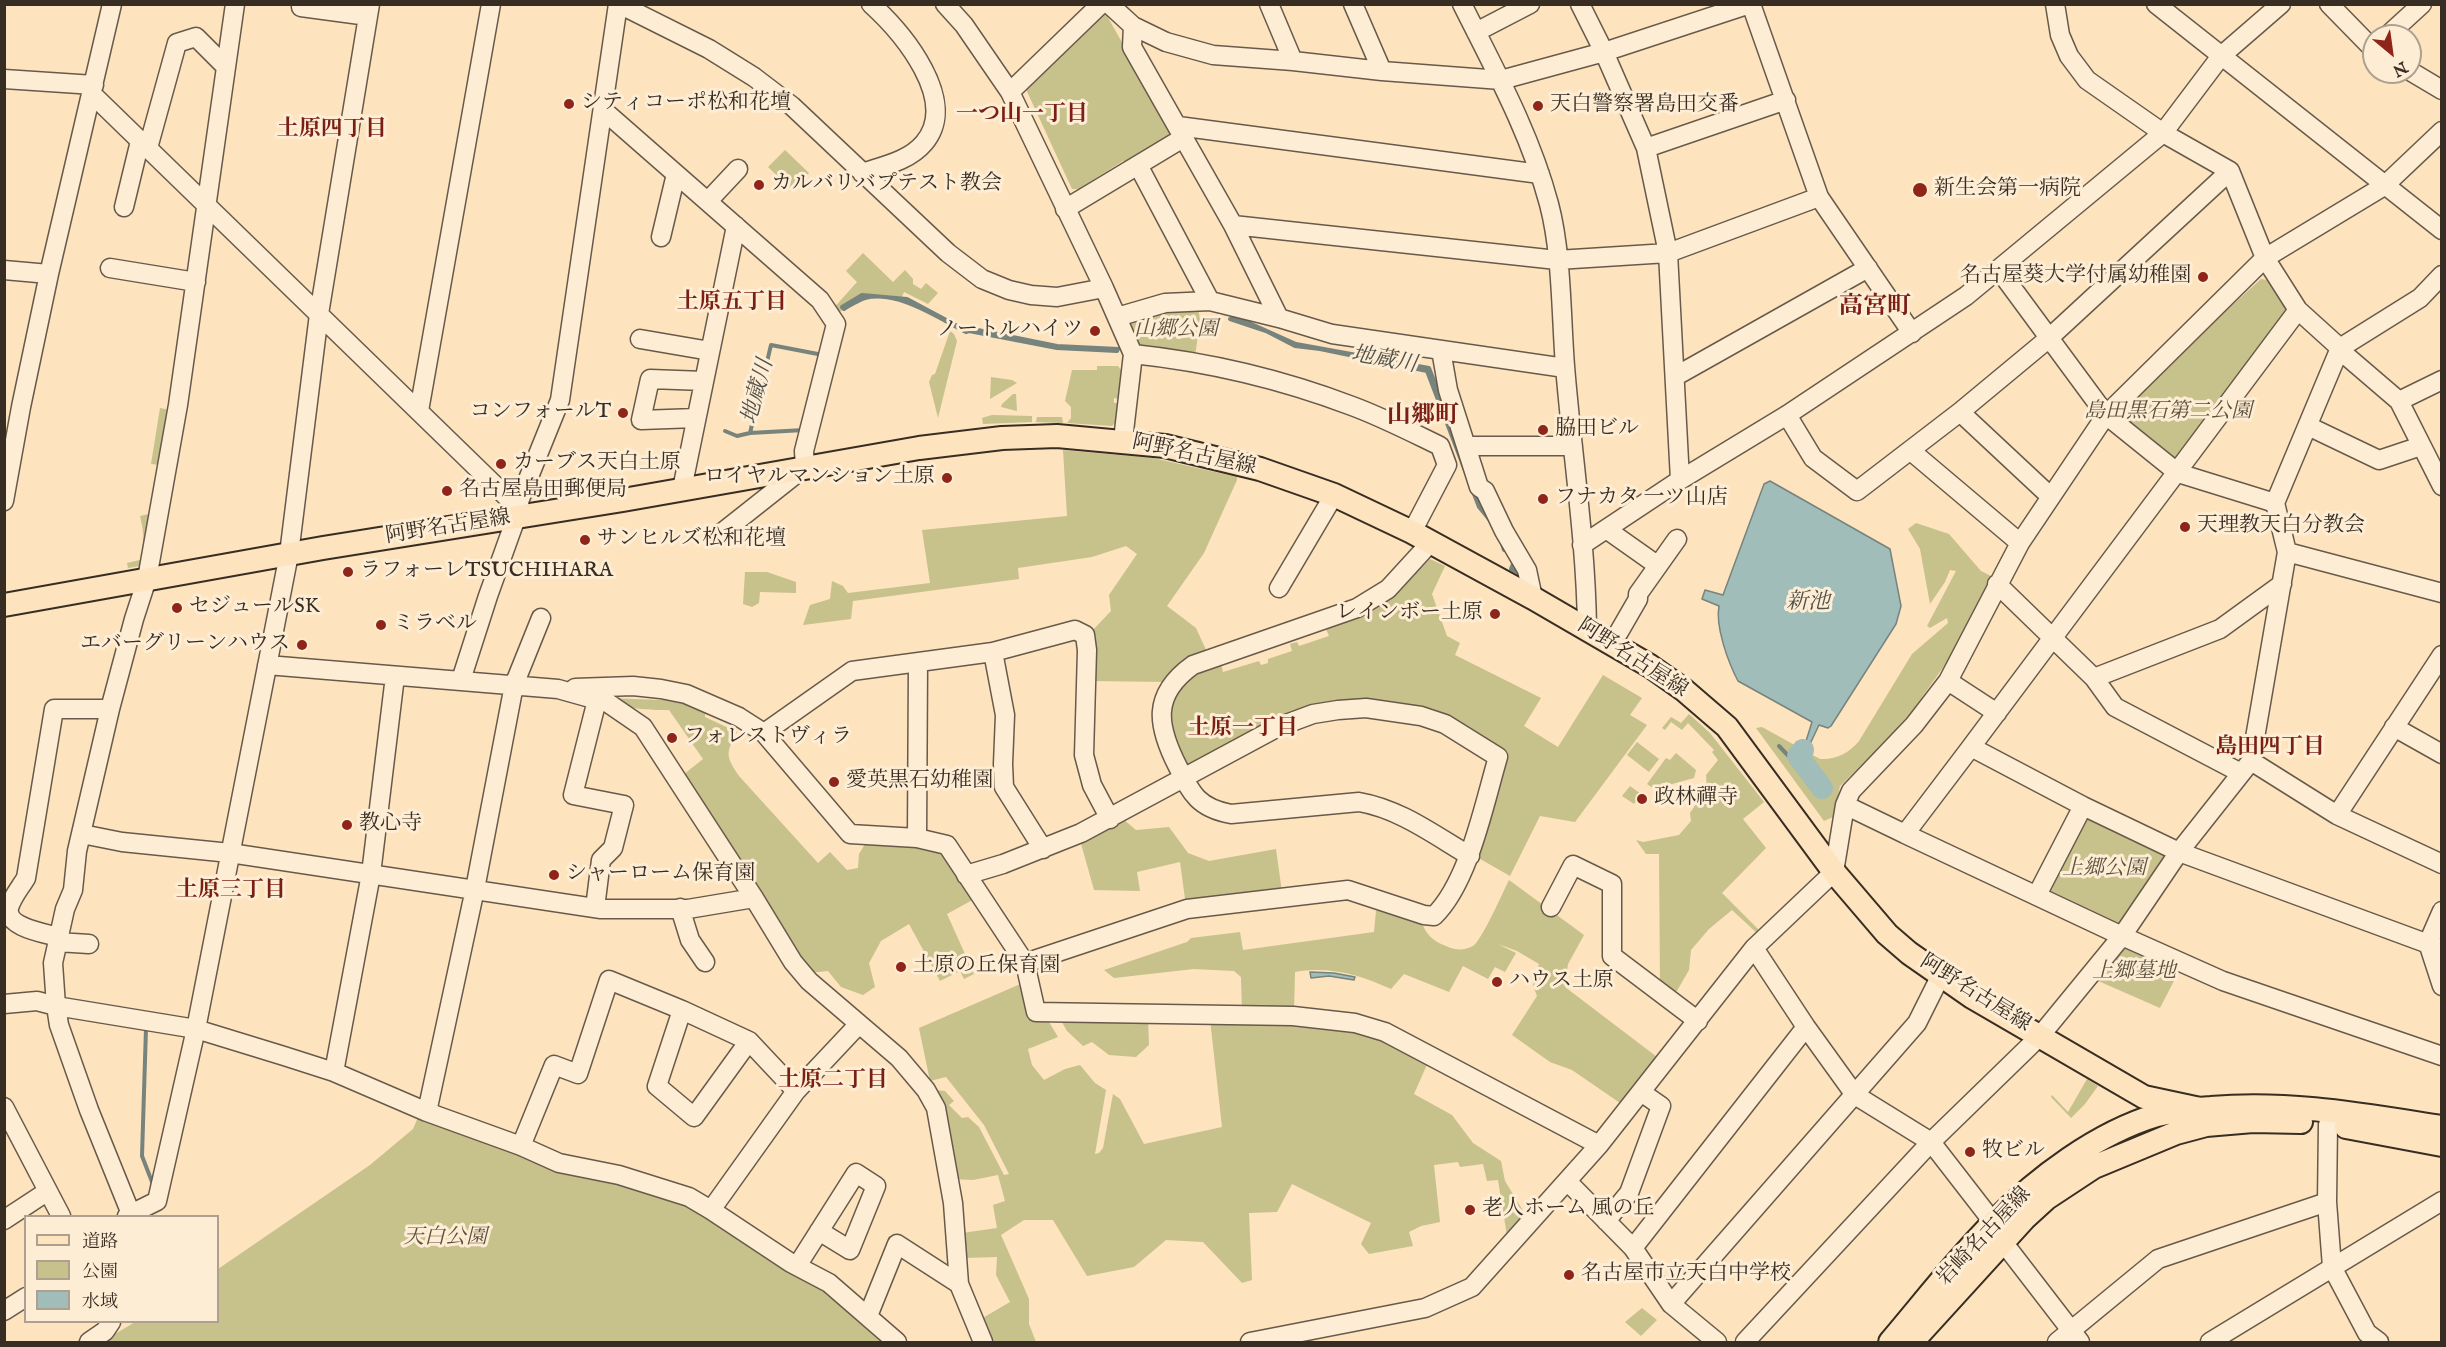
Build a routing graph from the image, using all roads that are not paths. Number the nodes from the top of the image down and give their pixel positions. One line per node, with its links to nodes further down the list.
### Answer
1 (112, 4): 34 (street)
2 (235, 4): 29 (street)
3 (301, 4): 21 (street)
4 (491, 4): 89 (street)
5 (619, 4): 38 (street); 47 (street)
6 (871, 4): 47 (street)
7 (945, 4): 36 (street)
8 (1101, 4): 36 (street)
9 (1109, 4): 23 (street)
10 (1269, 4): 28 (street)
11 (1353, 4): 30 (street)
12 (1462, 4): 24 (street)
13 (1530, 4): 24 (street)
14 (1580, 4): 26 (street)
15 (1751, 4): 26 (street); 37 (street)
16 (2055, 4): 41 (street)
17 (2156, 4): 27 (street)
18 (2281, 4): 27 (street)
19 (2329, 4): 25 (street)
20 (2422, 4): 22 (street)
21 (369, 10): 73 (street)
22 (2400, 24)
23 (1133, 26): 28 (street); 40 (street)
24 (1476, 32): 33 (street)
25 (2362, 37)
26 (1604, 52): 33 (street); 43 (street)
27 (2221, 56): 41 (street); 50 (street)
28 (1293, 61): 30 (street)
29 (226, 67): 42 (street); 53 (street)
30 (1382, 72): 33 (street)
31 (2422, 78): 35 (street)
32 (4, 79): 34 (street)
33 (1501, 80): 49 (street)
34 (93, 90): 42 (street); 67 (street)
35 (2442, 90)
36 (1010, 92): 55 (street)
37 (1786, 100): 43 (street); 51 (street)
38 (603, 110): 48 (street); 109 (street)
39 (2442, 131): 50 (street)
40 (1180, 132): 44 (street); 49 (street); 56 (street)
41 (2163, 133): 46 (street); 66 (street)
42 (144, 144): 53 (street); 54 (street)
43 (1646, 148): 60 (street)
44 (1138, 165): 55 (street); 71 (street)
45 (738, 169): 52 (street)
46 (2230, 171): 61 (street); 78 (street)
47 (862, 173): 70 (street)
48 (676, 174): 52 (street); 59 (street)
49 (1540, 174): 62 (street)
50 (2384, 186): 58 (street); 61 (street)
51 (1819, 196): 60 (street); 64 (street)
52 (708, 201): 57 (street)
53 (207, 206): 69 (street); 73 (street)
54 (124, 207)
55 (1065, 209): 70 (street)
56 (1233, 225): 62 (street); 75 (street)
57 (736, 226): 81 (street); 100 (street)
58 (2442, 230)
59 (661, 237)
60 (1668, 253): 62 (street); 84 (street)
61 (2265, 258): 72 (street); 92 (street)
62 (1557, 260): 83 (street)
63 (110, 268): 69 (street)
64 (1868, 268): 76 (street); 84 (street)
65 (4, 270): 67 (street)
66 (1999, 270): 76 (street); 78 (street)
67 (49, 274): 88 (street)
68 (2442, 274): 79 (street)
69 (196, 282): 119 (street)
70 (1104, 288): 74 (street)
71 (1210, 301): 74 (street); 75 (street)
72 (2298, 310): 79 (street); 101 (street)
73 (319, 315): 89 (street); 117 (street)
74 (1118, 316): 82 (street)
75 (1279, 318): 80 (street)
76 (1912, 333): 91 (street)
77 (640, 339): 81 (street)
78 (2048, 339): 90 (street); 92 (street)
79 (2340, 348): 87 (street); 94 (street)
80 (1441, 350): 83 (street); 96 (street)
81 (710, 351): 86 (street)
82 (1133, 354): 95 (street); 112 (street)
83 (1565, 368): 97 (street)
84 (1676, 376): 102 (street)
85 (2442, 380): 87 (street)
86 (704, 381): 93 (street); 93 (street)
87 (2399, 400): 98 (street)
88 (13, 406): 107 (street)
89 (419, 411): 109 (street)
90 (1960, 412): 99 (street); 106 (street)
91 (1787, 415): 99 (street); 102 (street)
92 (2106, 415): 101 (street); 106 (street)
93 (696, 418): 104 (street)
94 (2308, 426): 98 (street); 108 (street)
95 (1123, 440): 100 (main road, 阿野名古屋線); 105 (main road, 阿野名古屋線)
96 (1466, 446): 97 (street); 124 (street)
97 (1573, 446): 115 (street)
98 (2421, 446): 103 (street)
99 (1911, 451): 114 (street)
100 (805, 467): 104 (main road, 阿野名古屋線); 111 (street)
101 (2178, 473): 108 (street); 128 (street)
102 (1680, 480): 110 (street)
103 (2442, 486)
104 (682, 489): 109 (main road, 阿野名古屋線)
105 (1334, 495): 112 (main road, 阿野名古屋線); 122 (street)
106 (2050, 497): 114 (street)
107 (5, 499)
108 (2275, 503): 116 (street)
109 (516, 518): 117 (main road, 阿野名古屋線); 136 (street)
110 (1606, 530): 115 (street); 118 (street)
111 (719, 535)
112 (1422, 537): 124 (main road, 阿野名古屋線); 148 (street)
113 (1677, 539): 118 (street)
114 (2020, 543): 120 (street)
115 (1582, 545): 127 (street)
116 (2288, 552): 121 (street); 123 (street)
117 (289, 554): 119 (main road, 阿野名古屋線); 133 (street)
118 (1657, 565): 129 (street)
119 (147, 579): 125 (main road, 阿野名古屋線); 141 (street)
120 (1997, 584): 128 (street); 137 (street)
121 (2282, 584): 135 (street); 147 (street)
122 (1279, 588)
123 (2442, 593)
124 (1533, 598): 127 (main road, 阿野名古屋線)
125 (4, 605)
126 (542, 618): 138 (street)
127 (1587, 628): 129 (main road, 阿野名古屋線)
128 (2051, 638): 135 (street); 142 (street)
129 (1612, 644): 161 (main road, 阿野名古屋線)
130 (993, 652): 132 (street); 152 (street); 156 (street)
131 (2442, 656): 143 (street)
132 (918, 663): 144 (street); 155 (street)
133 (267, 665): 134 (street); 158 (street)
134 (395, 676): 136 (street); 162 (street)
135 (2094, 678): 147 (street)
136 (461, 680): 138 (street)
137 (1948, 681): 142 (street); 149 (street)
138 (514, 685): 139 (street); 164 (street)
139 (558, 689): 140 (street); 144 (street)
140 (597, 700): 166 (street); 168 (street)
141 (110, 709): 153 (street); 172 (street)
142 (1997, 713): 145 (street)
143 (2394, 727): 146 (street); 151 (street)
144 (764, 734): 155 (street)
145 (1971, 747): 150 (street); 154 (street)
146 (2442, 754)
147 (2246, 767): 151 (street); 157 (street)
148 (1184, 778): 152 (street); 159 (street); 159 (street)
149 (1845, 805): 154 (street); 161 (street)
150 (2083, 806): 157 (street); 165 (street)
151 (2337, 815): 160 (street)
152 (1110, 819): 156 (street)
153 (82, 834): 158 (street); 172 (street)
154 (1905, 834): 165 (street)
155 (917, 838): 163 (street)
156 (1043, 849): 163 (street)
157 (2179, 852): 171 (street); 174 (street)
158 (230, 853): 162 (street); 186 (street)
159 (1470, 856): 177 (street)
160 (2442, 864)
161 (1834, 872): 175 (street); 178 (main road, 阿野名古屋線)
162 (370, 874): 164 (street); 190 (street)
163 (966, 875): 177 (street)
164 (475, 890): 168 (street); 196 (street)
165 (2037, 895): 171 (street)
166 (754, 898): 169 (street); 184 (street)
167 (1551, 907): 183 (street)
168 (595, 908): 169 (street)
169 (680, 909): 176 (street)
170 (2442, 911): 174 (street)
171 (2122, 936): 187 (street); 189 (street)
172 (58, 940): 173 (street); 181 (street)
173 (89, 944)
174 (2435, 946): 179 (street)
175 (1754, 948): 183 (street); 185 (street)
176 (705, 962)
177 (1025, 963): 202 (street)
178 (1941, 975): 187 (main road, 阿野名古屋線); 193 (street)
179 (2442, 986)
180 (4, 1004): 181 (street)
181 (56, 1006): 186 (street); 211 (street)
182 (682, 1010): 188 (street); 188 (street); 204 (street)
183 (1698, 1021): 192 (street)
184 (859, 1024): 191 (street); 219 (street)
185 (1806, 1027): 193 (street); 216 (street)
186 (195, 1029): 190 (street); 211 (street)
187 (2040, 1036): 194 (main road, 阿野名古屋線); 201 (street)
188 (749, 1041): 191 (street)
189 (2442, 1056)
190 (334, 1072): 196 (street)
191 (796, 1091): 209 (street)
192 (1641, 1092): 202 (street); 213 (street)
193 (1855, 1095): 201 (street); 221 (street)
194 (2151, 1106): 198 (main road, 阿野名古屋線); 200 (main road); 215 (main road, 岩崎名古屋線)
195 (4, 1107): 199 (street)
196 (427, 1112): 204 (street)
197 (2328, 1124): 200 (main road); 203 (main road); 208 (street)
198 (2442, 1127)
199 (9, 1128): 206 (street)
200 (2158, 1140): 215 (main road, 岩崎名古屋線)
201 (1931, 1142): 215 (street); 233 (street)
202 (1599, 1145): 205 (street)
203 (2442, 1145)
204 (521, 1146): 209 (street)
205 (1567, 1181): 213 (street); 226 (street)
206 (48, 1191): 210 (street); 212 (street)
207 (2442, 1201): 218 (street)
208 (2327, 1202): 218 (street); 225 (street)
209 (711, 1210): 217 (street)
210 (60, 1215)
211 (129, 1215)
212 (4, 1220)
213 (1606, 1221): 216 (street)
214 (819, 1231): 217 (street)
215 (1998, 1232): 225 (street); 234 (main road, 岩崎名古屋線); 235 (main road, 岩崎名古屋線)
216 (1633, 1248): 221 (street)
217 (797, 1266): 223 (street)
218 (2332, 1267): 227 (street); 237 (street)
219 (959, 1284): 223 (street); 230 (street)
220 (24, 1298): 222 (street)
221 (1671, 1304): 232 (street)
222 (4, 1311)
223 (868, 1317): 229 (street)
224 (110, 1323): 228 (street)
225 (2075, 1337): 236 (street)
226 (1303, 1338): 231 (street)
227 (2368, 1339)
228 (89, 1342)
229 (897, 1342)
230 (983, 1342)
231 (1250, 1342)
232 (1717, 1342)
233 (1745, 1342)
234 (1890, 1342)
235 (1912, 1342)
236 (2057, 1342)
237 (2210, 1342)

